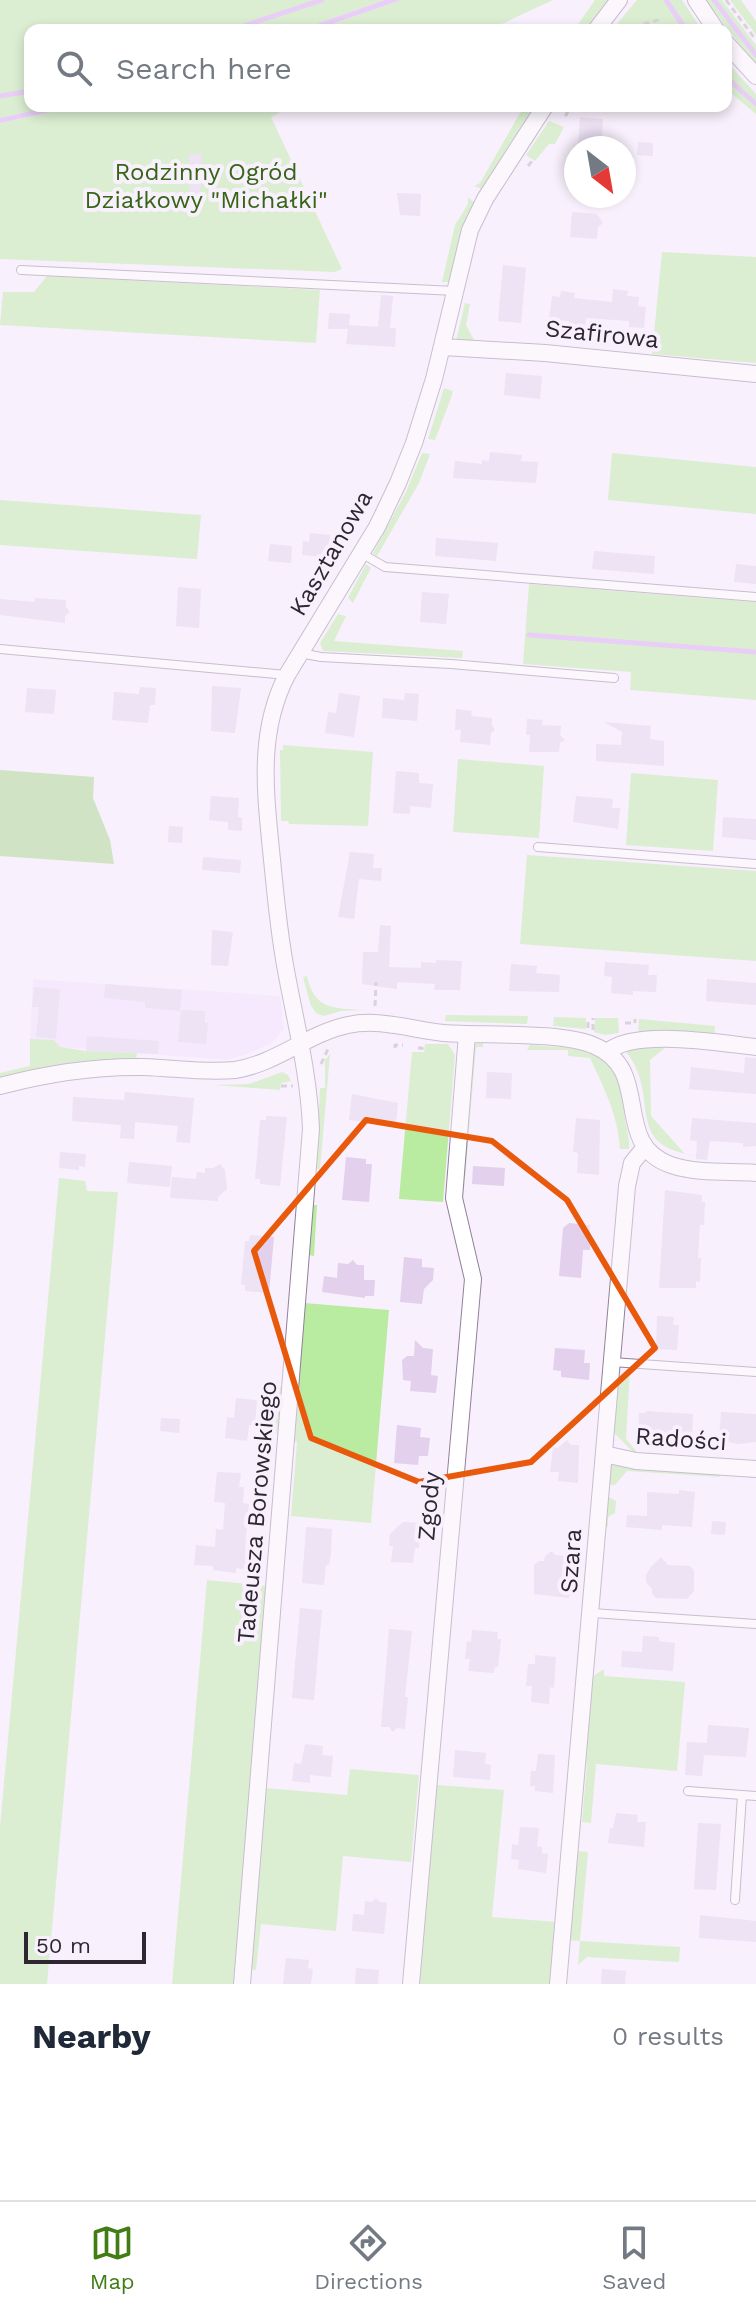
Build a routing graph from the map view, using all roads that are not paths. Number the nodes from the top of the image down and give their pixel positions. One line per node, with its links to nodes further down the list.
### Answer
1 (619, 0): 3 (street)
2 (696, 0): 4 (street)
3 (601, 24)
4 (712, 24)
5 (732, 50): 6 (street)
6 (756, 76)
7 (541, 112): 9 (street, Kasztanowa)
8 (21, 270): 9 (lane)
9 (455, 291): 10 (street, Kasztanowa)
10 (443, 347): 11 (street, Szafirowa); 12 (street, Kasztanowa)
11 (756, 374)
12 (361, 553): 13 (lane); 15 (street, Kasztanowa)
13 (756, 597)
14 (0, 649): 16 (lane)
15 (300, 653): 16 (street, Kasztanowa); 17 (lane)
16 (287, 675): 21 (street, Kasztanowa)
17 (614, 678)
18 (538, 847): 19 (lane)
19 (756, 864)
20 (467, 1034): 21 (street); 23 (street); 38 (street, Zgody)
21 (303, 1044): 24 (street); 37 (street, Tadeusza Borowskiego)
22 (756, 1047): 23 (street)
23 (607, 1052): 25 (street)
24 (0, 1086)
25 (645, 1147): 26 (street); 27 (street, Szara)
26 (756, 1173)
27 (612, 1362): 28 (lane); 29 (street, Szara)
28 (756, 1372)
29 (604, 1454): 30 (street, Radości); 31 (street, Szara)
30 (756, 1469)
31 (592, 1613): 32 (lane); 39 (street, Szara)
32 (756, 1624)
33 (688, 1791): 34 (lane)
34 (742, 1795): 35 (lane); 36 (lane)
35 (756, 1796)
36 (735, 1900)
37 (242, 1984)
38 (411, 1984)
39 (558, 1984)

